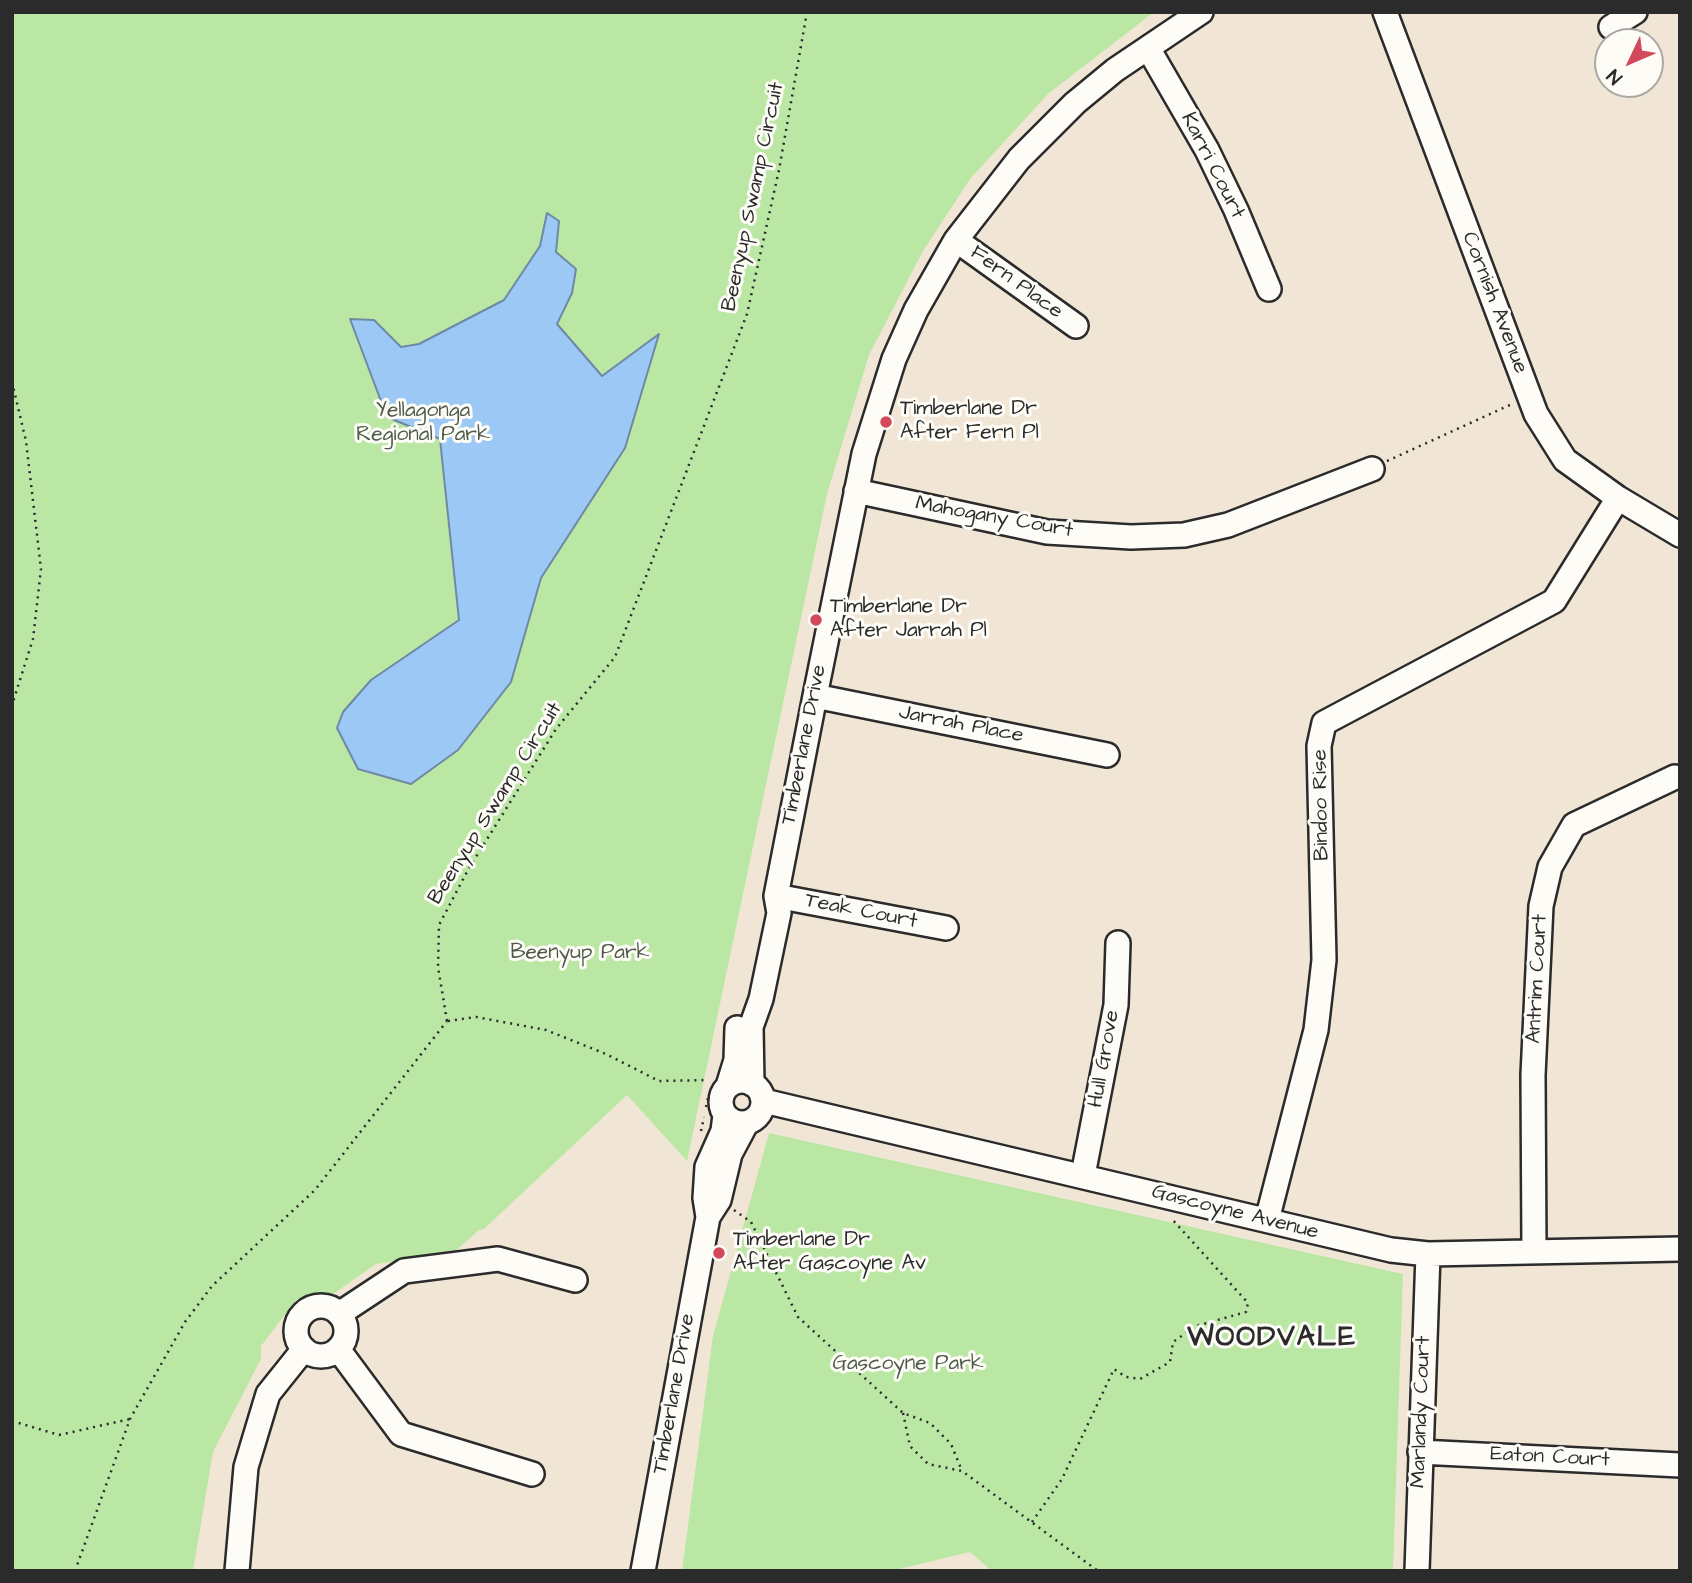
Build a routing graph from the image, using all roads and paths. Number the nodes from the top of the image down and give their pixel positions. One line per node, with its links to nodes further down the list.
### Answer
1 (807, 12): 23 (path, Beenyup Swamp Circuit)
2 (1201, 12): 6 (street, Timberlane Drive)
3 (1385, 12): 11 (street, Cornish Avenue)
4 (1635, 12): 5 (street)
5 (1611, 27)
6 (1148, 48): 7 (street, Timberlane Drive); 8 (street, Karri Court)
7 (956, 240): 9 (street, Fern Place); 13 (street, Timberlane Drive)
8 (1269, 289)
9 (1076, 326)
10 (12, 382): 17 (path)
11 (1529, 396): 12 (path); 14 (street, Cornish Avenue)
12 (1372, 469): 13 (street, Mahogany Court)
13 (856, 491): 16 (street, Timberlane Drive)
14 (1618, 499): 15 (street, Cornish Avenue); 30 (street, Bindoo Rise)
15 (1680, 535)
16 (815, 696): 18 (street, Jarrah Place); 20 (street, Timberlane Drive)
17 (12, 705)
18 (1107, 755)
19 (1675, 777): 32 (street, Antrim Court)
20 (776, 896): 21 (street, Teak Court); 24 (street, Timberlane Drive); 25 (street, Timberlane Drive)
21 (946, 928)
22 (1118, 943): 27 (street, Hull Grove)
23 (447, 1021): 24 (path); 39 (path)
24 (716, 1086): 25 (street, Timberlane Drive); 26 (path)
25 (748, 1109): 27 (street, Gascoyne Avenue); 48 (street, Timberlane Drive)
26 (699, 1139)
27 (1083, 1175): 28 (street, Gascoyne Avenue)
28 (1169, 1196): 30 (street, Gascoyne Avenue); 45 (path)
29 (729, 1207): 38 (path)
30 (1267, 1220): 33 (street, Gascoyne Avenue)
31 (1680, 1249): 32 (street, Gascoyne Avenue)
32 (1534, 1252): 33 (street, Gascoyne Avenue)
33 (1428, 1254): 41 (street, Marlandy Court)
34 (575, 1280): 35 (street)
35 (340, 1314): 36 (street); 37 (street)
36 (304, 1349): 37 (street); 47 (street)
37 (338, 1349): 44 (street)
38 (903, 1413): 43 (path); 43 (path)
39 (130, 1419): 40 (path); 46 (path)
40 (12, 1421)
41 (1420, 1452): 42 (street, Eaton Court); 50 (street, Marlandy Court)
42 (1680, 1465)
43 (962, 1471): 45 (path)
44 (532, 1474)
45 (1032, 1522): 49 (path)
46 (75, 1571)
47 (237, 1571)
48 (643, 1571)
49 (1098, 1571)
50 (1417, 1571)

